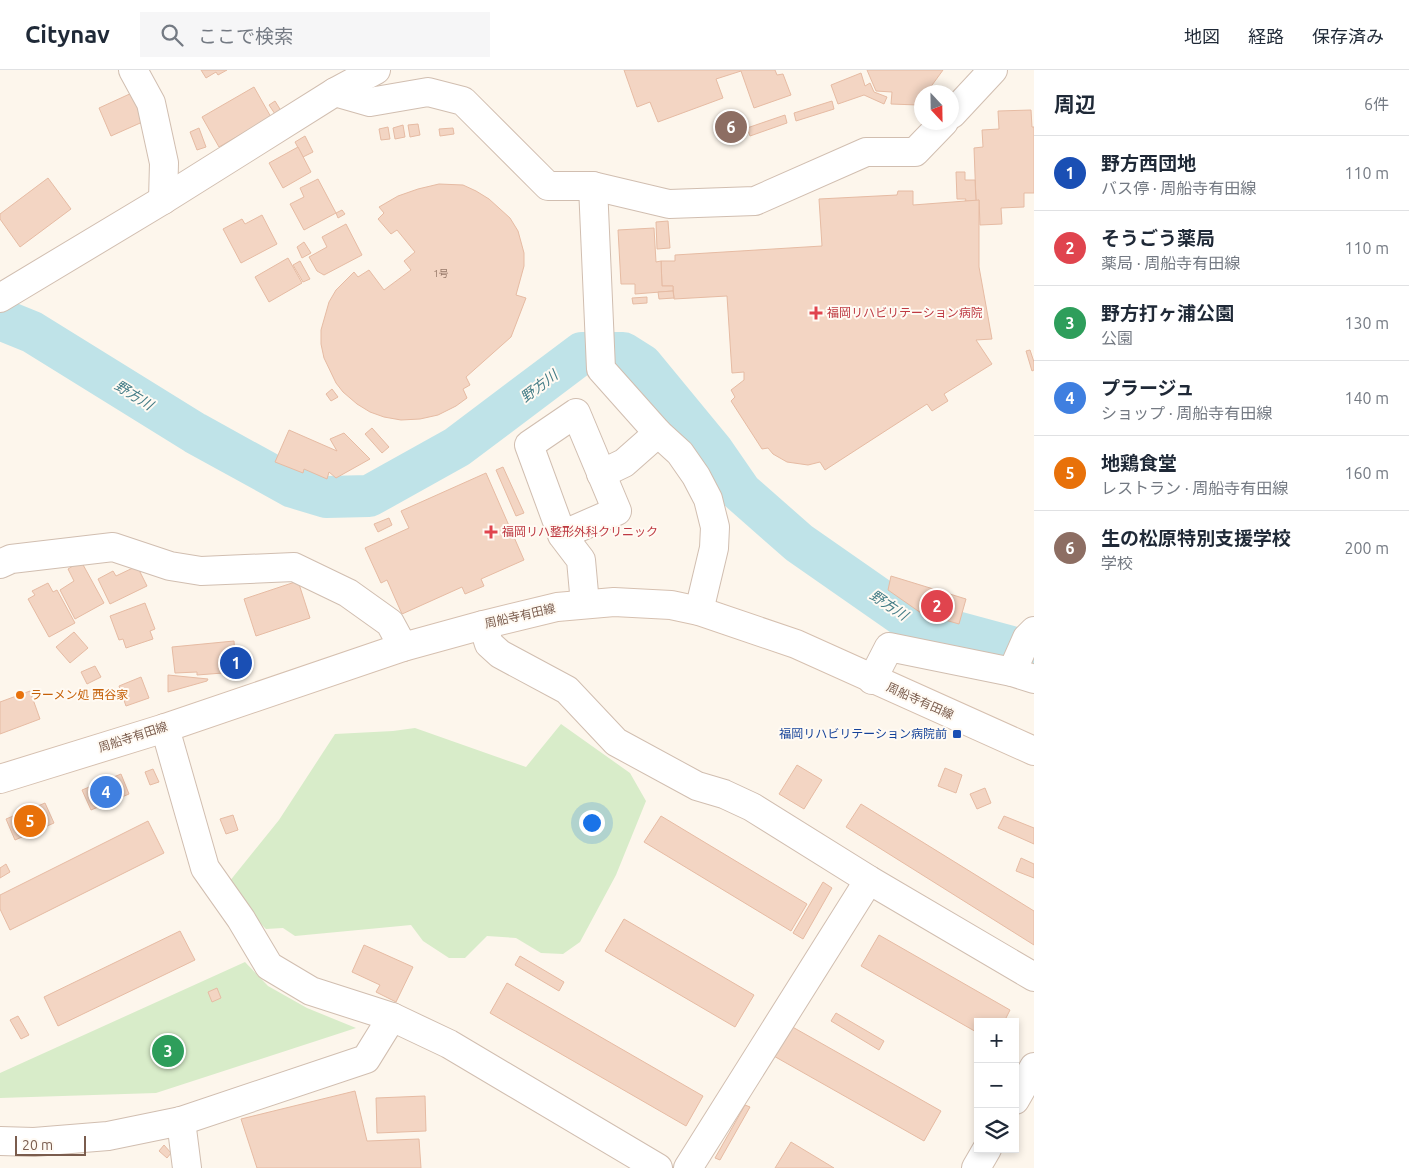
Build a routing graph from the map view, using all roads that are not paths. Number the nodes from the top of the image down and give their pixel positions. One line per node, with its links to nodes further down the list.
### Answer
1 (133, 70): 8 (street)
2 (376, 70): 4 (street)
3 (993, 70): 5 (street)
4 (335, 92): 7 (street); 8 (street)
5 (959, 106)
6 (936, 130): 7 (street)
7 (593, 186): 10 (street)
8 (163, 200): 9 (street)
9 (0, 298)
10 (658, 433): 11 (street); 15 (street)
11 (602, 474): 12 (street); 12 (street)
12 (562, 535): 14 (street)
13 (0, 564): 18 (street)
14 (584, 604): 15 (street, 周船寺有田線); 16 (street, 周船寺有田線)
15 (699, 612): 20 (street, 周船寺有田線)
16 (483, 625): 18 (street, 周船寺有田線); 24 (street)
17 (1030, 635): 19 (street)
18 (403, 647): 21 (street, 周船寺有田線)
19 (1023, 675): 20 (street)
20 (872, 680): 22 (street, 周船寺有田線)
21 (165, 728): 23 (street, 周船寺有田線); 26 (street)
22 (1034, 751)
23 (0, 779)
24 (869, 880): 25 (street); 34 (street)
25 (1034, 977)
26 (392, 1017): 29 (street); 33 (street)
27 (1034, 1067): 28 (street)
28 (1019, 1093)
29 (180, 1121): 30 (street); 32 (street)
30 (0, 1141)
31 (985, 1153): 35 (street)
32 (187, 1168)
33 (658, 1168)
34 (688, 1168)
35 (976, 1168)

